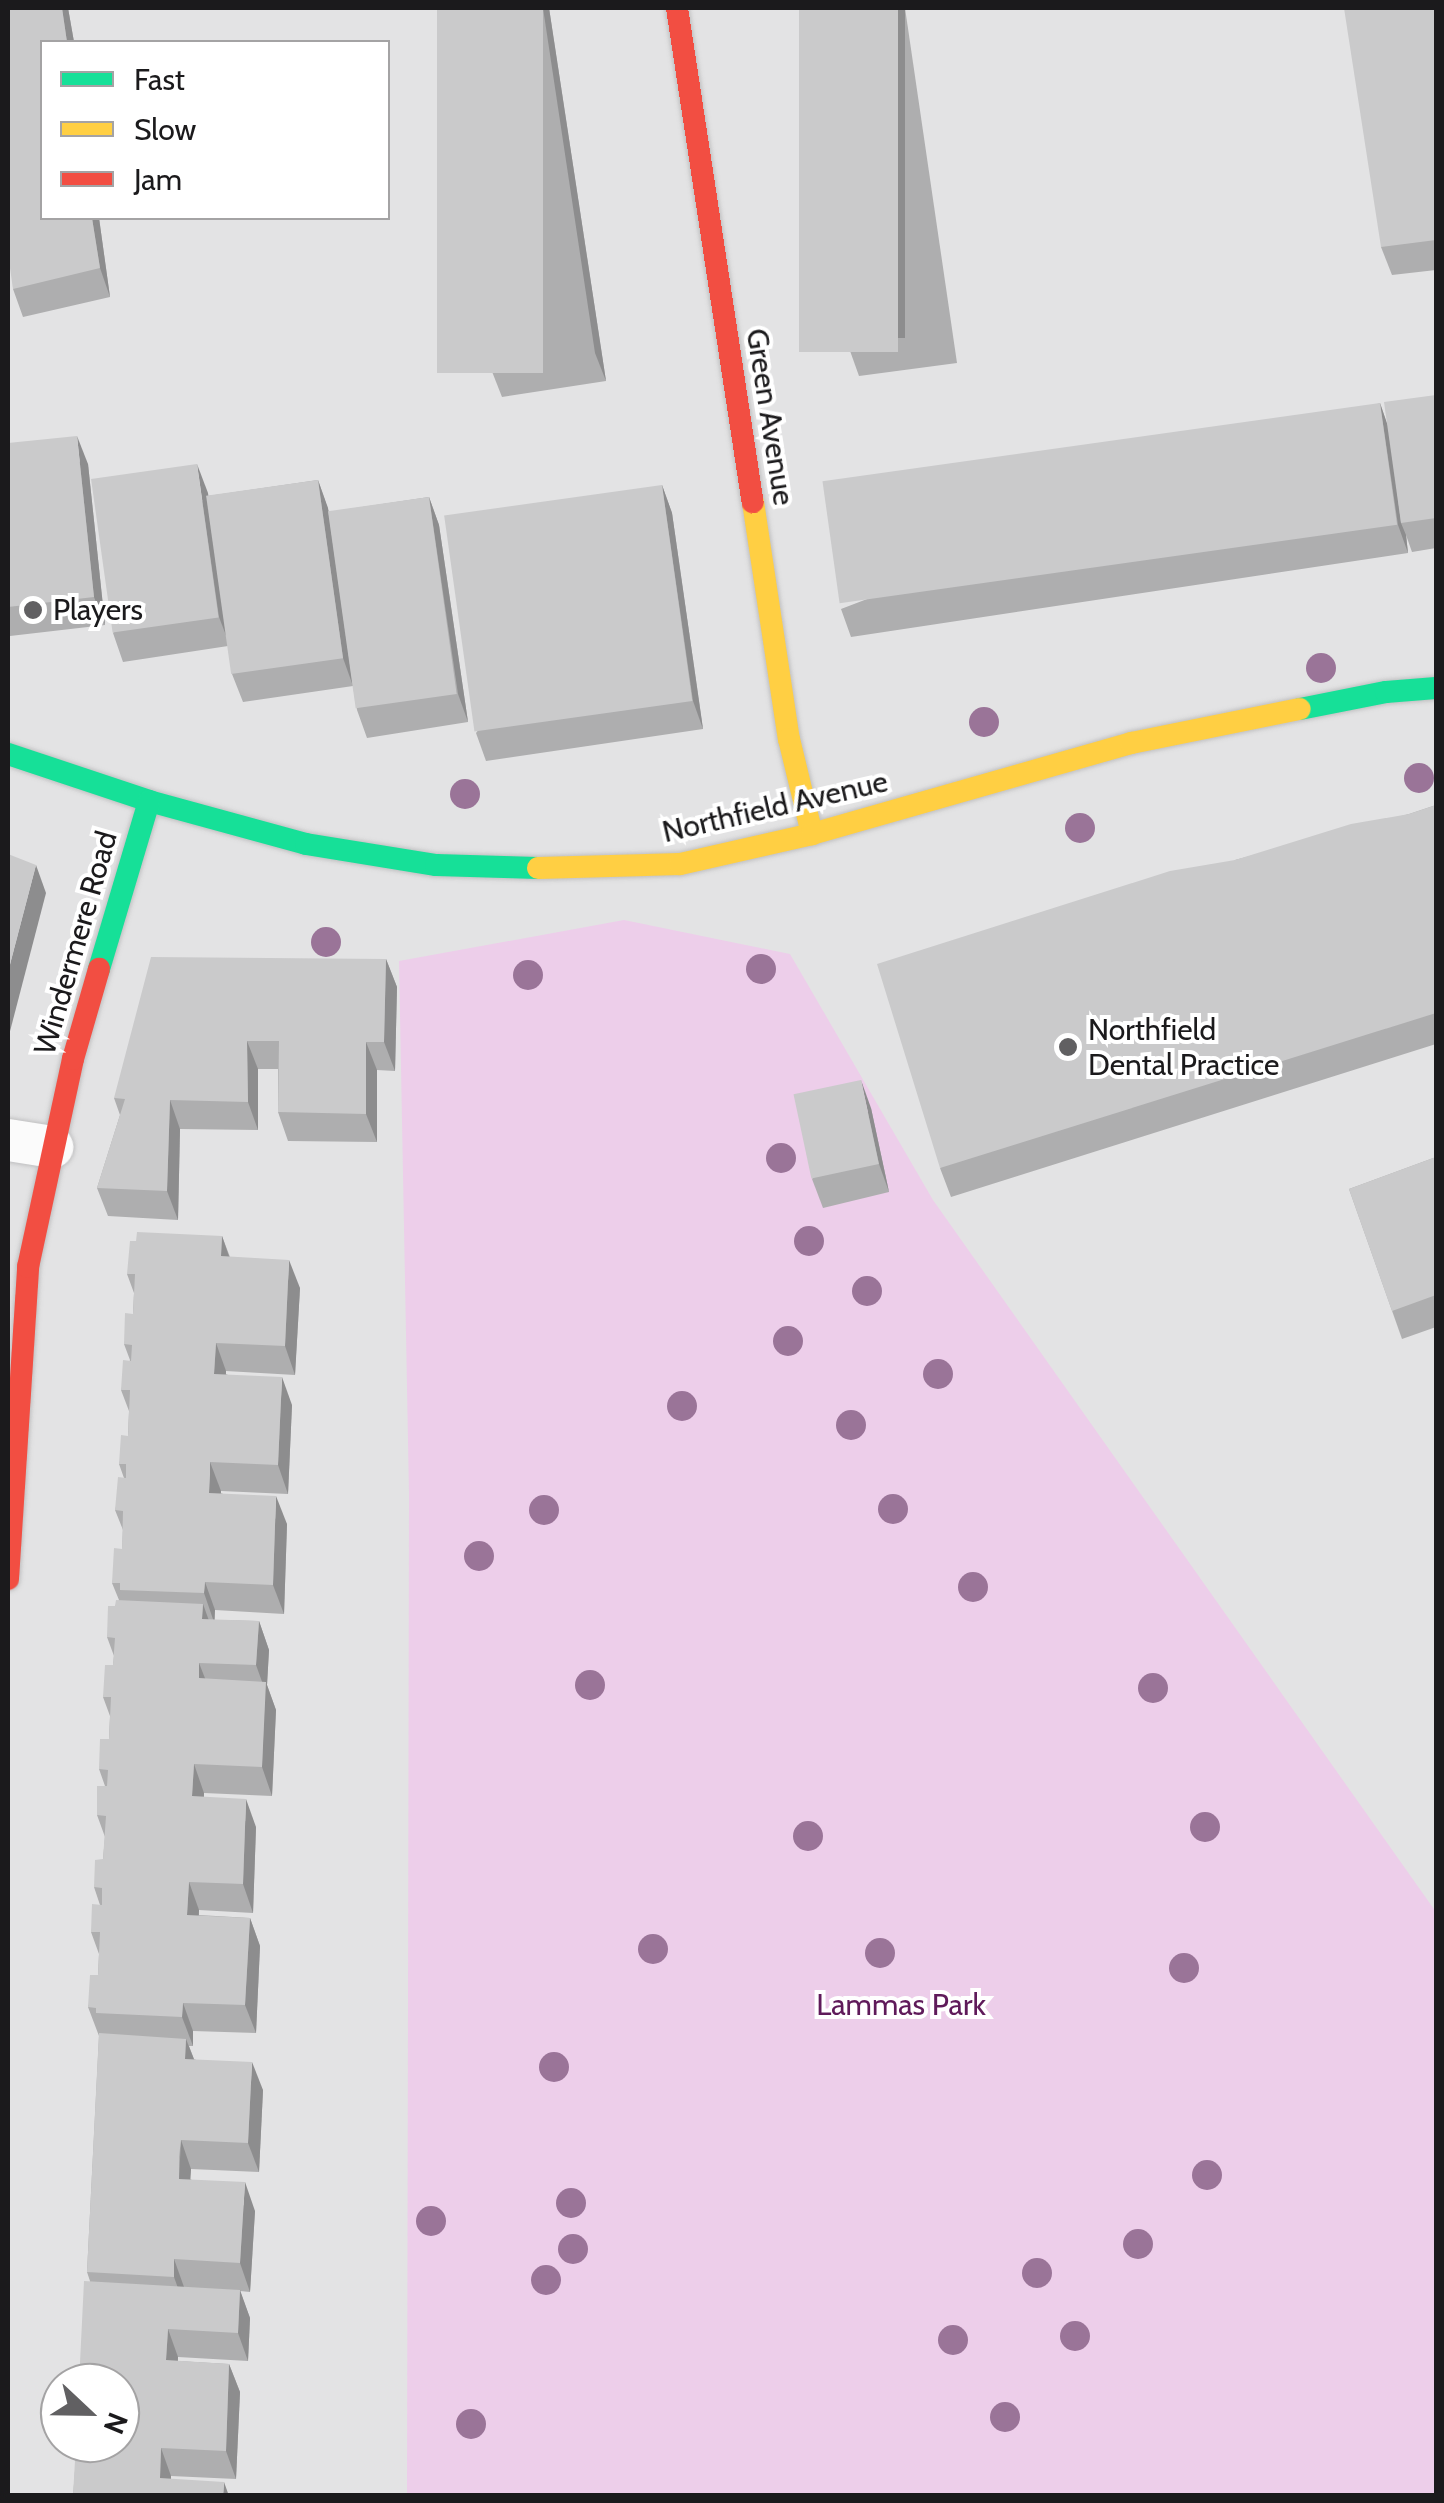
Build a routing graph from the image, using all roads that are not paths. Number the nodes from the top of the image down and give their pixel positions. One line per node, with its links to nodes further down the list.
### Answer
1 (677, 8): 5 (street, Green Avenue)
2 (1436, 688): 5 (street, Northfield Avenue)
3 (8, 754): 4 (street, Northfield Avenue)
4 (149, 801): 5 (street, Northfield Avenue); 7 (street, Windermere Road)
5 (812, 834)
6 (8, 1140): 7 (lane)
7 (52, 1147): 8 (street, Windermere Road)
8 (8, 1579)

